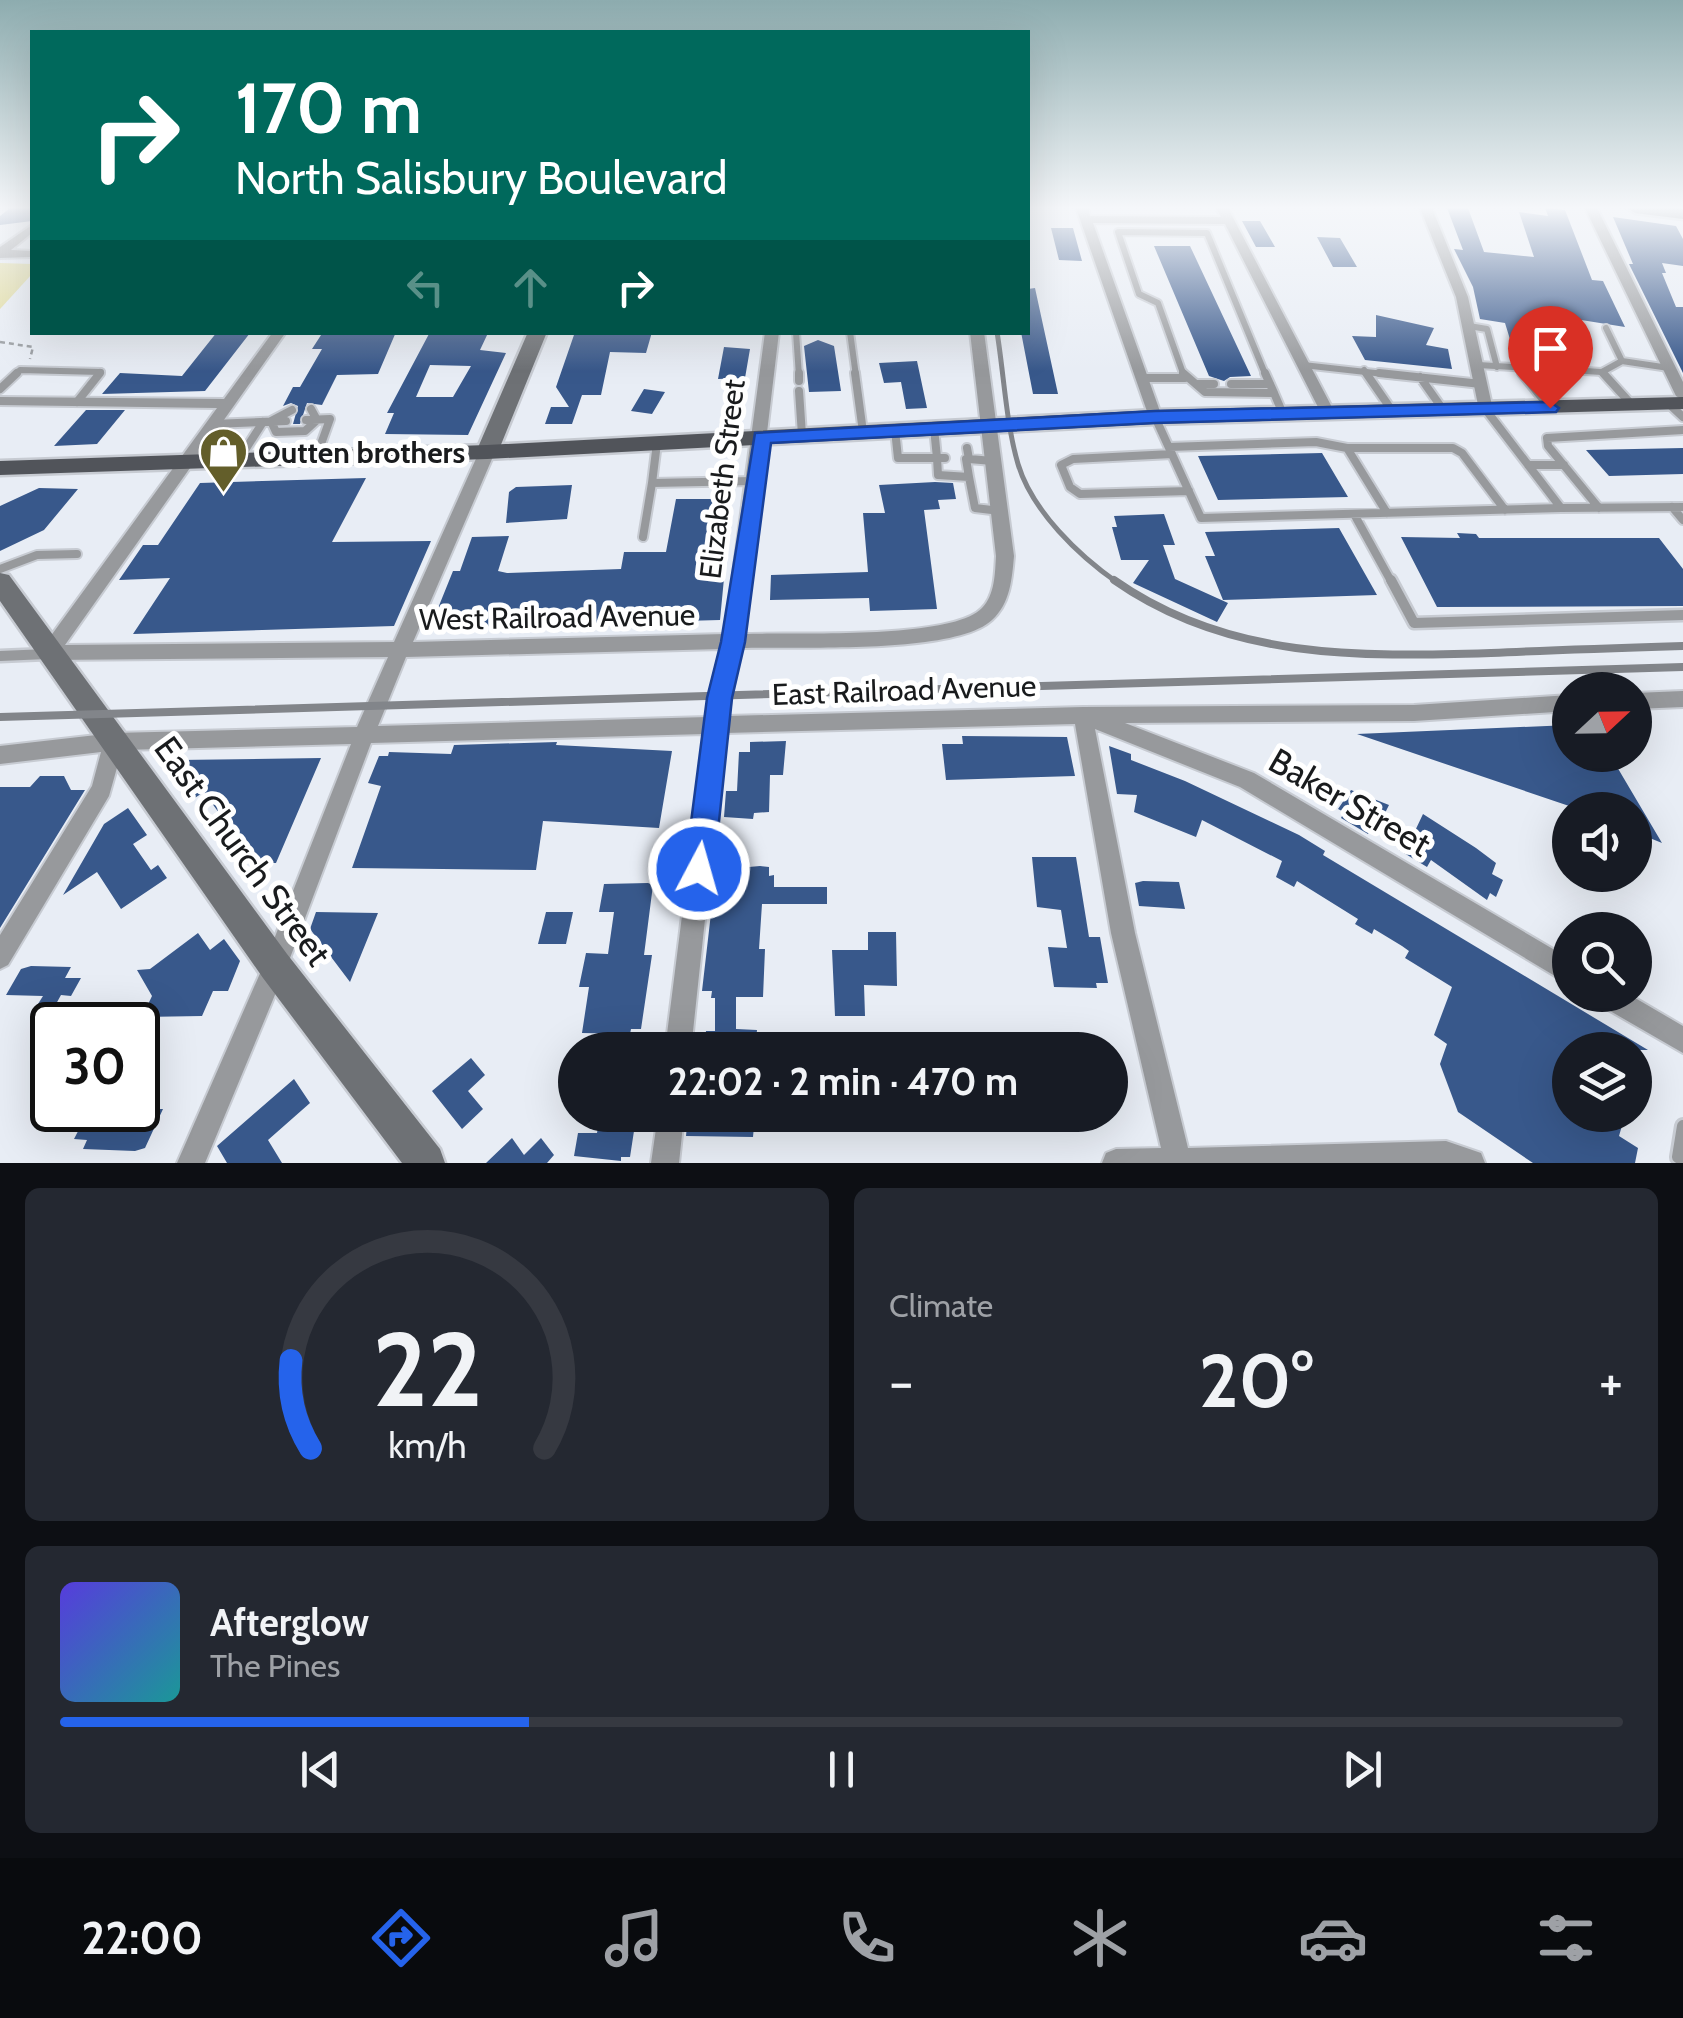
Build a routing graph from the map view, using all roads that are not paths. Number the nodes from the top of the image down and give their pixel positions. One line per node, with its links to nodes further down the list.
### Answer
1 (1101, 262): 24 (street)
2 (1128, 262): 25 (lane)
3 (1220, 262): 29 (lane)
4 (1250, 262): 16 (street)
5 (1450, 262): 7 (street)
6 (1617, 262): 19 (street)
7 (1469, 326): 17 (street); 18 (lane)
8 (1606, 328): 15 (lane)
9 (278, 335): 34 (street)
10 (537, 335): 62 (street)
11 (772, 335): 57 (street, Elizabeth Street)
12 (796, 335): 56 (lane)
13 (850, 335): 55 (lane)
14 (977, 335): 52 (street, West Railroad Avenue)
15 (1622, 362): 19 (lane); 22 (lane)
16 (1303, 365): 21 (lane); 43 (street)
17 (1478, 365): 18 (lane); 28 (street)
18 (1497, 367): 20 (lane)
19 (1669, 368): 36 (street)
20 (1520, 369): 22 (lane); 37 (lane)
21 (1364, 370): 23 (lane); 42 (lane)
22 (1602, 372): 35 (lane)
23 (1420, 377): 28 (lane); 41 (lane)
24 (1142, 378): 25 (lane); 46 (street)
25 (1189, 381): 26 (lane); 31 (lane)
26 (1214, 384)
27 (1231, 384): 29 (lane)
28 (1481, 384): 40 (street)
29 (1272, 388): 31 (lane); 44 (lane)
30 (0, 389): 33 (lane)
31 (1206, 392): 45 (lane)
32 (0, 401): 33 (street)
33 (77, 402): 34 (street)
34 (227, 404): 51 (street)
35 (1632, 405): 36 (main road); 37 (main road)
36 (1680, 405)
37 (1550, 408): 40 (main road)
38 (312, 409): 48 (lane)
39 (292, 410): 49 (lane)
40 (1486, 410): 41 (main road); 69 (lane)
41 (1444, 411): 42 (main road)
42 (1393, 412): 43 (main road)
43 (1328, 413): 44 (main road)
44 (1283, 414): 45 (main road)
45 (1216, 416): 46 (main road)
46 (1155, 417): 52 (main road); 61 (lane)
47 (306, 420): 48 (lane)
48 (317, 420): 49 (lane); 64 (lane)
49 (267, 421): 50 (lane); 51 (lane); 66 (lane)
50 (286, 421)
51 (214, 424): 68 (street)
52 (988, 425): 58 (main road); 67 (street, West Railroad Avenue)
53 (895, 430): 55 (main road); 58 (main road); 65 (lane)
54 (1683, 430): 70 (lane)
55 (862, 432): 56 (main road)
56 (802, 435): 57 (main road)
57 (762, 437): 59 (main road); 73 (street, Elizabeth Street)
58 (939, 441): 65 (lane)
59 (657, 443): 62 (main road); 74 (lane)
60 (1347, 448): 61 (lane); 79 (lane); 81 (lane)
61 (1170, 451): 75 (lane); 75 (lane)
62 (487, 452): 64 (main road); 90 (street)
63 (967, 455): 67 (lane); 72 (lane)
64 (316, 458): 66 (main road)
65 (941, 458): 72 (lane)
66 (238, 461): 68 (main road)
67 (993, 461): 80 (street, West Railroad Avenue)
68 (184, 463): 71 (main road); 91 (street)
69 (1528, 465): 70 (lane); 77 (lane)
70 (1564, 465): 78 (lane)
71 (0, 468)
72 (968, 477): 80 (lane)
73 (756, 481): 74 (lane); 89 (street, Elizabeth Street)
74 (652, 483): 84 (lane)
75 (1189, 491): 82 (lane)
76 (1678, 507): 78 (lane); 83 (lane)
77 (1561, 508): 78 (lane); 79 (lane)
78 (1599, 508)
79 (1505, 510): 81 (lane)
80 (1000, 511): 89 (street, West Railroad Avenue)
81 (1387, 513): 82 (lane)
82 (1354, 514): 88 (lane)
83 (1683, 520)
84 (644, 537)
85 (77, 554): 86 (lane)
86 (0, 569)
87 (0, 582): 91 (street, East Church Street)
88 (1683, 615)
89 (733, 642): 90 (street, West Railroad Avenue); 97 (street, Elizabeth Street)
90 (402, 648): 91 (street, West Railroad Avenue); 98 (street)
91 (49, 654): 92 (lane); 99 (street, East Church Street)
92 (0, 656)
93 (1683, 699): 94 (street)
94 (1652, 700)
95 (1552, 704): 96 (street, East Railroad Avenue)
96 (1083, 715): 97 (street, East Railroad Avenue); 102 (street, Baker Street); 110 (street)
97 (716, 725): 98 (street, East Railroad Avenue); 105 (street, Elizabeth Street)
98 (363, 736): 99 (street, East Railroad Avenue); 103 (street)
99 (114, 742): 100 (street, East Railroad Avenue); 101 (street); 103 (street, East Church Street)
100 (0, 755)
101 (0, 957)
102 (1552, 962)
103 (275, 966): 111 (street); 112 (street, East Church Street)
104 (1636, 1012): 106 (street)
105 (680, 1032)
106 (1683, 1040)
107 (1683, 1126): 109 (lane)
108 (669, 1132): 113 (street)
109 (1683, 1160)
110 (1178, 1161): 114 (street); 115 (street)
111 (190, 1163)
112 (426, 1163)
113 (665, 1163)
114 (1116, 1163)
115 (1471, 1163)

